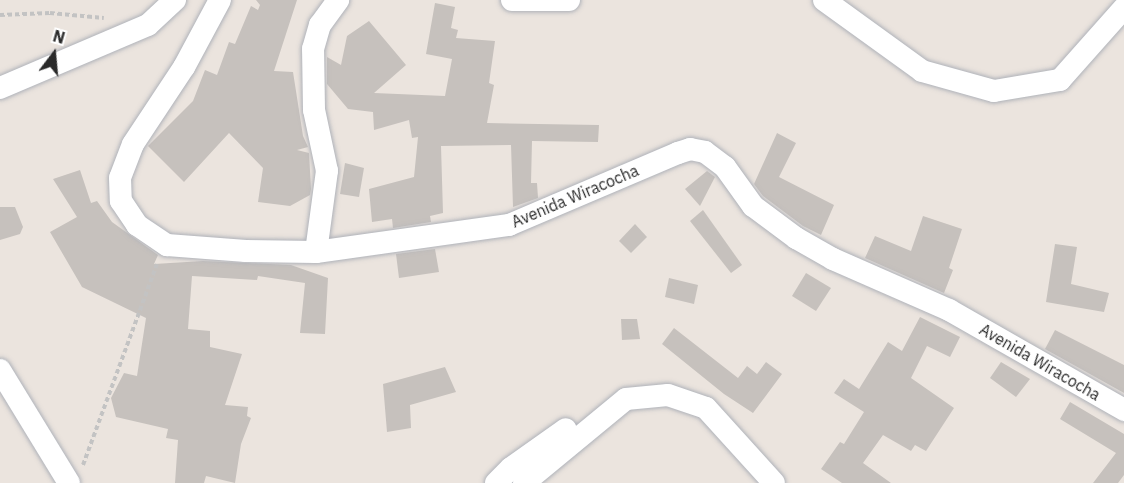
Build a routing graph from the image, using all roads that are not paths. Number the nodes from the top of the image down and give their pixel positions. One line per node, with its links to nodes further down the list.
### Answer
1 (175, 0): 8 (street)
2 (220, 0): 9 (street, Avenida Wiracocha)
3 (338, 0): 9 (street)
4 (512, 0): 5 (street)
5 (565, 0)
6 (824, 0): 7 (street)
7 (1124, 8)
8 (0, 88)
9 (316, 252): 12 (street, Avenida Wiracocha)
10 (0, 370): 13 (street)
11 (626, 399): 14 (street); 15 (street); 16 (street)
12 (1124, 410)
13 (75, 478)
14 (496, 483)
15 (524, 483)
16 (774, 483)

